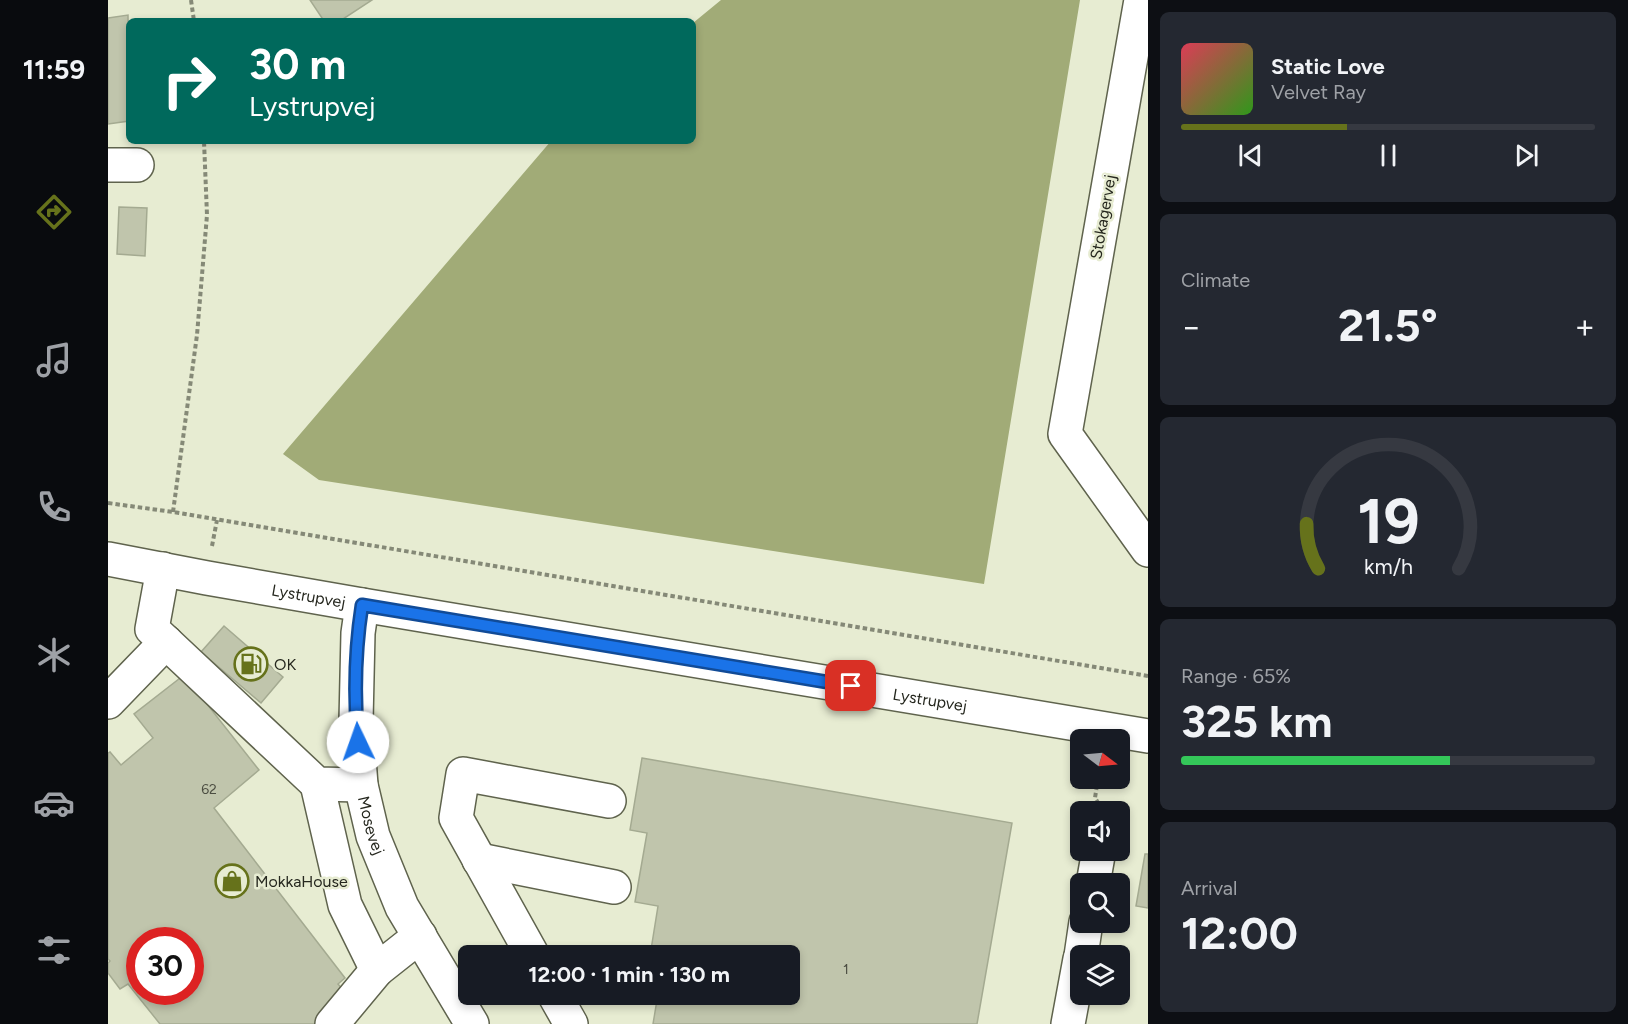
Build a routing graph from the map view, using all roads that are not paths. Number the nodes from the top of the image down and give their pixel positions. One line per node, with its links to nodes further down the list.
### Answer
1 (1141, 0): 2 (street, Stokagervej)
2 (1135, 109): 3 (street, Stokagervej)
3 (1147, 543)
4 (108, 559): 5 (street, Lystrupvej)
5 (163, 569): 6 (street, Lystrupvej); 7 (street)
6 (362, 605): 9 (street, Lystrupvej); 11 (street, Mosevej)
7 (165, 642): 8 (street); 10 (street)
8 (108, 702)
9 (1148, 736)
10 (317, 784): 11 (street); 17 (street)
11 (361, 785): 15 (street, Mosevej)
12 (609, 801): 13 (street)
13 (479, 860): 14 (street); 16 (street)
14 (614, 887)
15 (420, 936): 17 (street); 21 (street, Mosevej)
16 (527, 945)
17 (377, 970): 20 (street)
18 (560, 1005): 22 (street)
19 (1071, 1005): 23 (street)
20 (332, 1024)
21 (472, 1024)
22 (571, 1024)
23 (1068, 1024)

